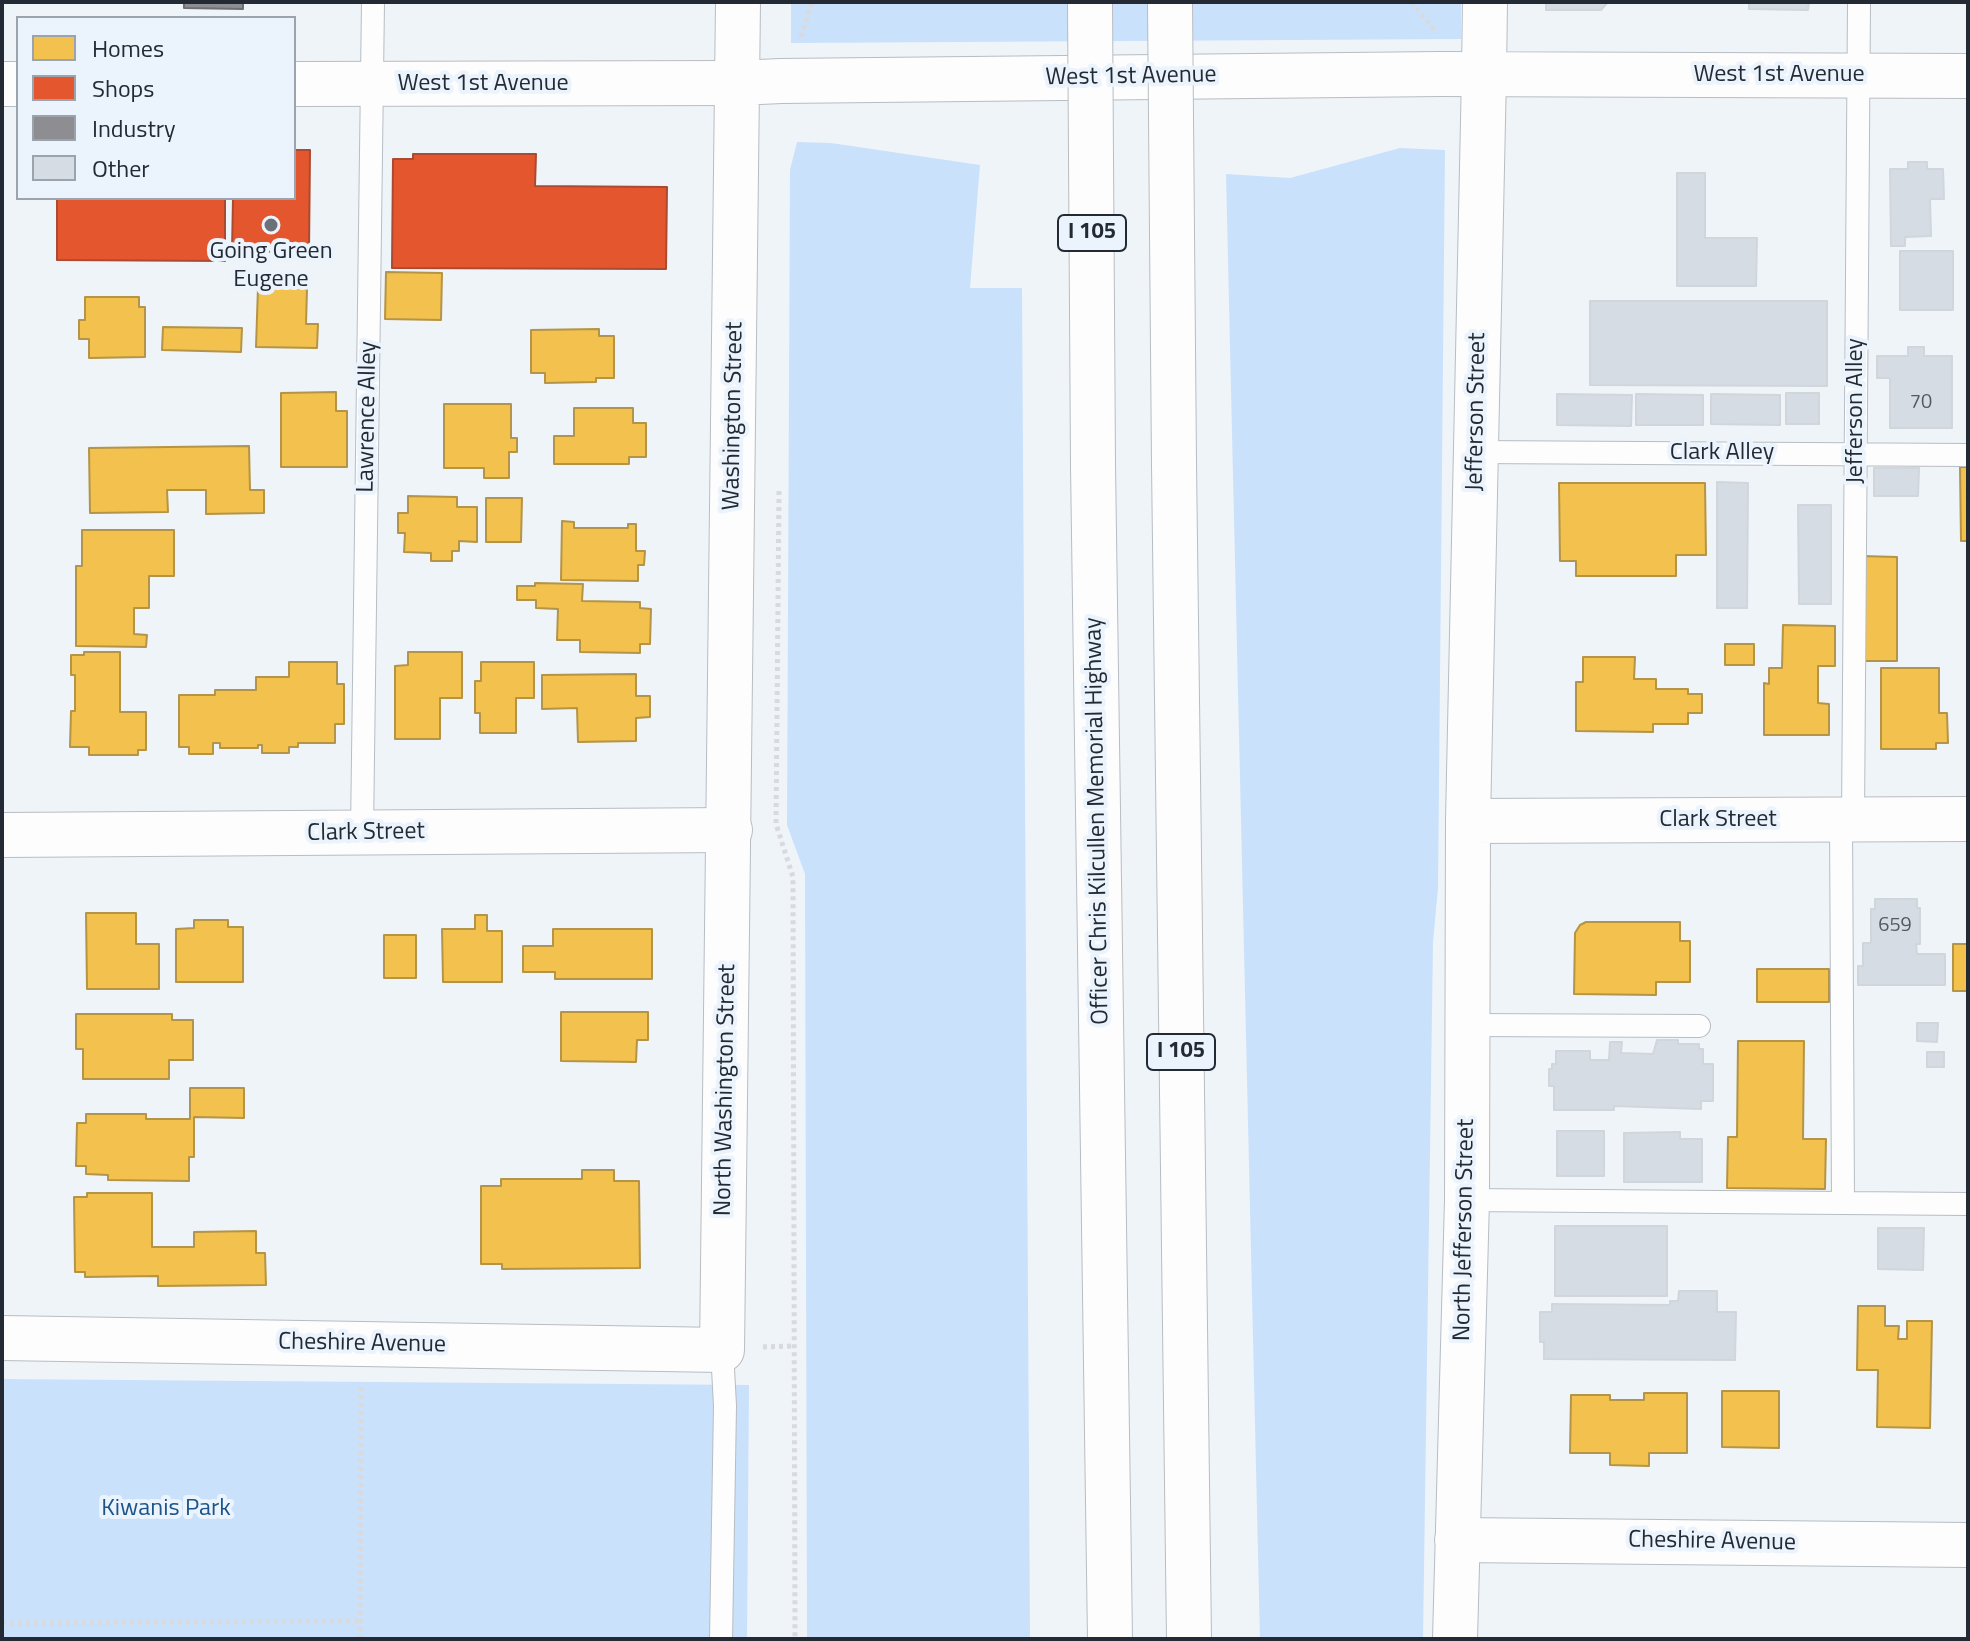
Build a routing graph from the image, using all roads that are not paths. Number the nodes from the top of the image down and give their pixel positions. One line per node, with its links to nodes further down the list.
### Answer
1 (373, 2): 12 (lane, Lawrence Alley)
2 (738, 2): 10 (main road, Washington Street)
3 (1090, 2): 32 (main road, Officer Chris Kilcullen Memorial Highway / I 105, bridge)
4 (1170, 2): 33 (main road, I 105, bridge)
5 (1485, 2): 7 (main road, Jefferson Street)
6 (1859, 2): 8 (lane, Jefferson Alley)
7 (1484, 74): 8 (main road, West 1st Avenue); 10 (main road, West 1st Avenue); 13 (main road, Jefferson Street)
8 (1857, 76): 9 (main road, West 1st Avenue); 14 (lane, Jefferson Alley)
9 (1968, 76)
10 (738, 83): 12 (main road, West 1st Avenue); 19 (main road, Washington Street)
11 (296, 84): 12 (main road, West 1st Avenue)
12 (372, 84): 20 (lane, Lawrence Alley)
13 (1476, 452): 14 (lane, Clark Alley); 18 (main road, Jefferson Street)
14 (1856, 453): 15 (lane, Clark Alley); 16 (lane, Jefferson Alley)
15 (1968, 455)
16 (1847, 819): 17 (main road, Clark Street); 18 (main road, Clark Street); 25 (lane, Jefferson Alley)
17 (1968, 819)
18 (1468, 821): 22 (main road, North Jefferson Street)
19 (730, 830): 20 (main road, Clark Street); 28 (main road, North Washington Street)
20 (362, 832): 21 (main road, Clark Street)
21 (2, 835)
22 (1467, 1025): 23 (lane); 24 (main road, North Jefferson Street)
23 (1699, 1026)
24 (1467, 1200): 25 (lane); 29 (main road, North Jefferson Street)
25 (1843, 1203): 26 (lane)
26 (1968, 1204)
27 (2, 1338): 28 (main road, Cheshire Avenue)
28 (722, 1350): 31 (lane)
29 (1457, 1540): 30 (main road, Cheshire Avenue); 34 (main road, North Jefferson Street)
30 (1968, 1545)
31 (721, 1639)
32 (1110, 1639)
33 (1189, 1639)
34 (1455, 1639)

